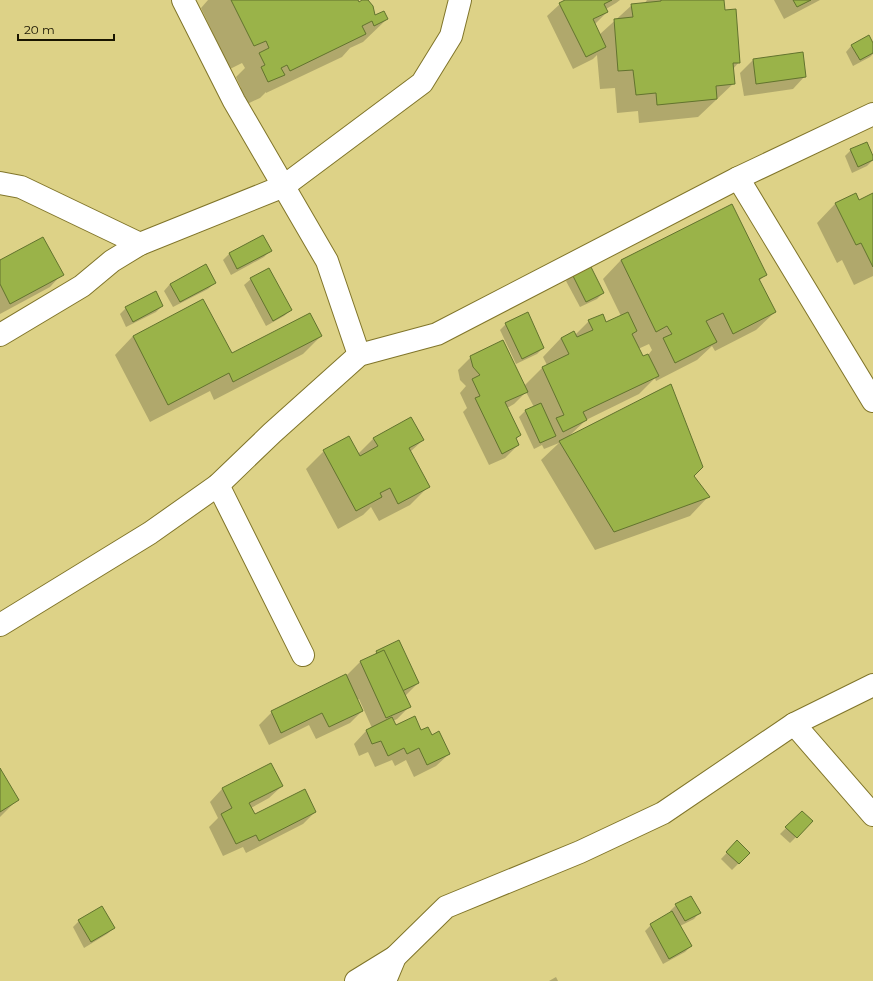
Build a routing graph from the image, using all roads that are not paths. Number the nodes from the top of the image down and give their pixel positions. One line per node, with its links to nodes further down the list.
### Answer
1 (182, 0): 6 (street)
2 (460, 0): 6 (street)
3 (873, 114): 4 (street)
4 (738, 178): 9 (street); 10 (street)
5 (0, 183): 7 (street)
6 (284, 186): 7 (street); 9 (street)
7 (140, 244): 8 (street)
8 (0, 335)
9 (359, 355): 11 (street)
10 (873, 401)
11 (218, 485): 12 (street); 13 (street)
12 (0, 625)
13 (303, 655)
14 (873, 685): 15 (street)
15 (794, 724): 16 (street); 17 (street)
16 (873, 815)
17 (395, 957): 18 (street); 19 (street)
18 (356, 981)
19 (385, 981)

